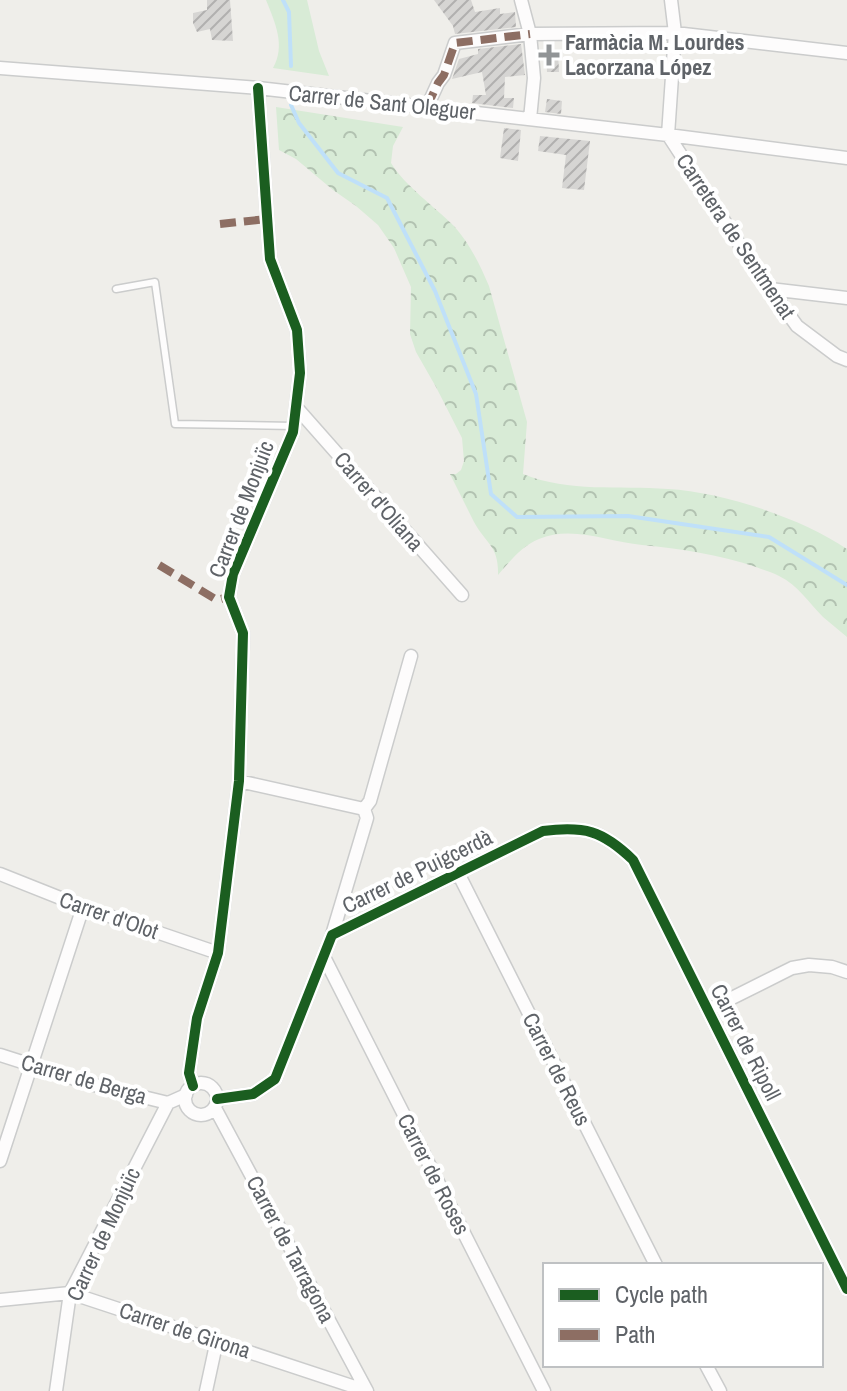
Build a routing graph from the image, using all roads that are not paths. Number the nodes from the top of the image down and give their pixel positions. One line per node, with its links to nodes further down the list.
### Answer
1 (521, 0): 4 (street)
2 (671, 0): 3 (street)
3 (675, 33): 4 (street); 5 (street); 10 (street)
4 (530, 34): 8 (street); 9 (street)
5 (847, 53)
6 (0, 68): 7 (street, Carrer de Sant Oleguer)
7 (258, 88): 8 (street, Carrer de Sant Oleguer); 16 (street, Carrer de Monjuïc)
8 (427, 107): 9 (street, Carrer de Sant Oleguer)
9 (530, 119): 10 (street, Carrer de Sant Oleguer)
10 (668, 135): 11 (street, Carrer de Sant Oleguer); 13 (street, Carretera de Sentmenat)
11 (847, 158)
12 (116, 289): 17 (lane)
13 (770, 289): 14 (street); 15 (street, Carretera de Sentmenat)
14 (847, 298)
15 (847, 360)
16 (296, 407): 17 (street, Carrer de Monjuïc); 18 (street, Carrer d'Oliana)
17 (294, 426): 20 (street, Carrer de Monjuïc)
18 (462, 595)
19 (411, 656): 21 (street)
20 (239, 781): 21 (street); 27 (street, Carrer de Monjuïc)
21 (364, 809): 26 (street)
22 (590, 831): 23 (street, Carrer de Puigcerdà); 30 (street, Carrer de Ripoll)
23 (458, 873): 26 (street, Carrer de Puigcerdà); 37 (street, Carrer de Reus)
24 (0, 874): 25 (street, Carrer d'Olot)
25 (83, 907): 27 (street, Carrer d'Olot); 32 (street)
26 (332, 935): 28 (street, Carrer de Puigcerdà)
27 (218, 953): 33 (street, Carrer de Monjuïc)
28 (324, 957): 35 (street, Carrer de Puigcerdà); 46 (street, Carrer de Roses)
29 (847, 972): 30 (street)
30 (708, 1010): 38 (street, Carrer de Ripoll)
31 (0, 1055): 32 (street, Carrer de Berga)
32 (32, 1065): 34 (street, Carrer de Berga); 36 (street)
33 (189, 1091): 34 (street); 35 (street); 35 (street)
34 (168, 1103): 39 (street, Carrer de Monjuïc)
35 (216, 1103): 45 (street, Carrer de Tarragona)
36 (0, 1161)
37 (655, 1263)
38 (847, 1289)
39 (70, 1293): 40 (street, Carrer de Girona); 41 (street, Carrer de Girona); 43 (street, Carrer de Monjuïc)
40 (0, 1300)
41 (217, 1340): 44 (street); 45 (street, Carrer de Girona)
42 (707, 1367): 47 (street)
43 (56, 1391)
44 (206, 1391)
45 (367, 1391)
46 (544, 1391)
47 (720, 1391)

